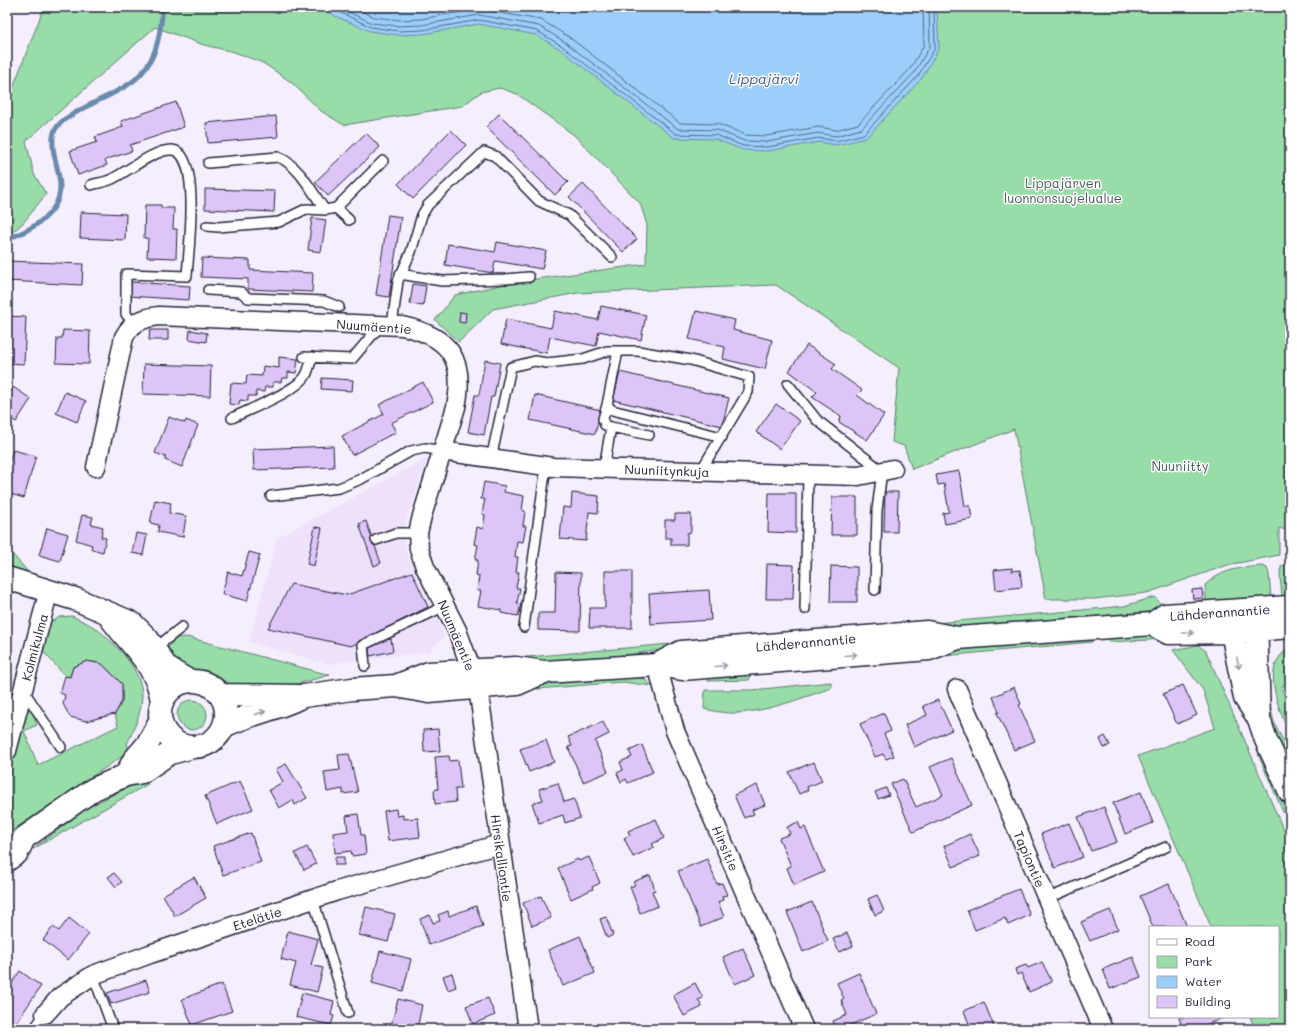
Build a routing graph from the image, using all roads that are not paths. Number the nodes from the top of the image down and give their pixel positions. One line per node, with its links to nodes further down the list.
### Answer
1 (383, 161): 4 (lane)
2 (208, 163): 5 (lane)
3 (91, 185): 13 (lane)
4 (336, 208): 5 (lane); 6 (lane)
5 (325, 210): 7 (lane)
6 (349, 220)
7 (207, 226)
8 (612, 257): 9 (lane)
9 (400, 274): 10 (lane); 14 (lane)
10 (529, 277)
11 (208, 290): 12 (lane)
12 (339, 307)
13 (134, 324): 14 (street, Nuumäentie); 25 (street)
14 (387, 325): 18 (lane); 22 (street, Nuumäentie)
15 (618, 351): 17 (lane); 21 (lane); 23 (lane)
16 (788, 384): 27 (lane)
17 (607, 405): 19 (lane); 21 (lane)
18 (232, 418)
19 (611, 427): 20 (lane); 26 (lane)
20 (649, 435)
21 (722, 437): 28 (lane)
22 (442, 451): 23 (street, Nuuniitynkuja); 30 (lane); 31 (street, Nuumäentie)
23 (491, 459): 24 (street, Nuuniitynkuja)
24 (546, 466): 26 (street, Nuuniitynkuja); 43 (lane)
25 (96, 467)
26 (604, 468): 28 (street, Nuuniitynkuja)
27 (887, 470): 29 (street, Nuuniitynkuja); 35 (lane)
28 (700, 472): 29 (street, Nuuniitynkuja)
29 (808, 475): 38 (lane)
30 (271, 496)
31 (418, 533): 32 (lane); 36 (street, Nuumäentie)
32 (376, 540)
33 (7, 578): 34 (main road)
34 (49, 590): 47 (main road); 53 (street, Kolmikulma)
35 (875, 590)
36 (445, 606): 49 (lane); 50 (street, Nuumäentie)
37 (1290, 607): 39 (main road, Lähderannantie)
38 (805, 609)
39 (1256, 610): 40 (main road, Lähderannantie); 45 (main road)
40 (1228, 611): 41 (main road, Lähderannantie); 46 (main road)
41 (1152, 624): 46 (main road, Lähderannantie, one-way to 46); 48 (main road, Lähderannantie)
42 (182, 627): 47 (lane)
43 (524, 627)
44 (1290, 627): 45 (main road, Lähderannantie)
45 (1256, 631): 46 (main road, Lähderannantie); 57 (main road)
46 (1231, 632): 57 (main road, one-way to 57)
47 (148, 653): 51 (main road); 56 (main road)
48 (657, 665): 50 (main road, Lähderannantie); 76 (street, Hirsitie)
49 (365, 666)
50 (475, 679): 55 (main road, Lähderannantie); 65 (street, Hirsikalliontie)
51 (189, 681): 54 (main road); 56 (main road)
52 (957, 689): 69 (street, Tapiontie)
53 (23, 690): 59 (lane); 61 (street, Kolmikulma)
54 (220, 695): 55 (main road, Lähderannantie); 58 (main road)
55 (304, 696): 58 (main road, Lähderannantie, one-way to 55)
56 (161, 711): 60 (main road); 62 (main road)
57 (1259, 720): 63 (main road)
58 (224, 726): 60 (main road)
59 (61, 747)
60 (193, 747): 62 (main road)
61 (7, 751)
62 (126, 775): 64 (main road)
63 (1290, 792)
64 (16, 839): 67 (main road)
65 (500, 844): 68 (street, Etelätie); 75 (street, Hirsikalliontie)
66 (1166, 847): 69 (lane)
67 (7, 860)
68 (313, 899): 70 (street, Etelätie); 71 (lane)
69 (1047, 899): 77 (street, Tapiontie)
70 (93, 975): 72 (street, Etelätie); 74 (lane)
71 (348, 1013)
72 (45, 1014): 73 (lane, Etelätie)
73 (34, 1029)
74 (113, 1029)
75 (528, 1029)
76 (804, 1029)
77 (1103, 1029)

